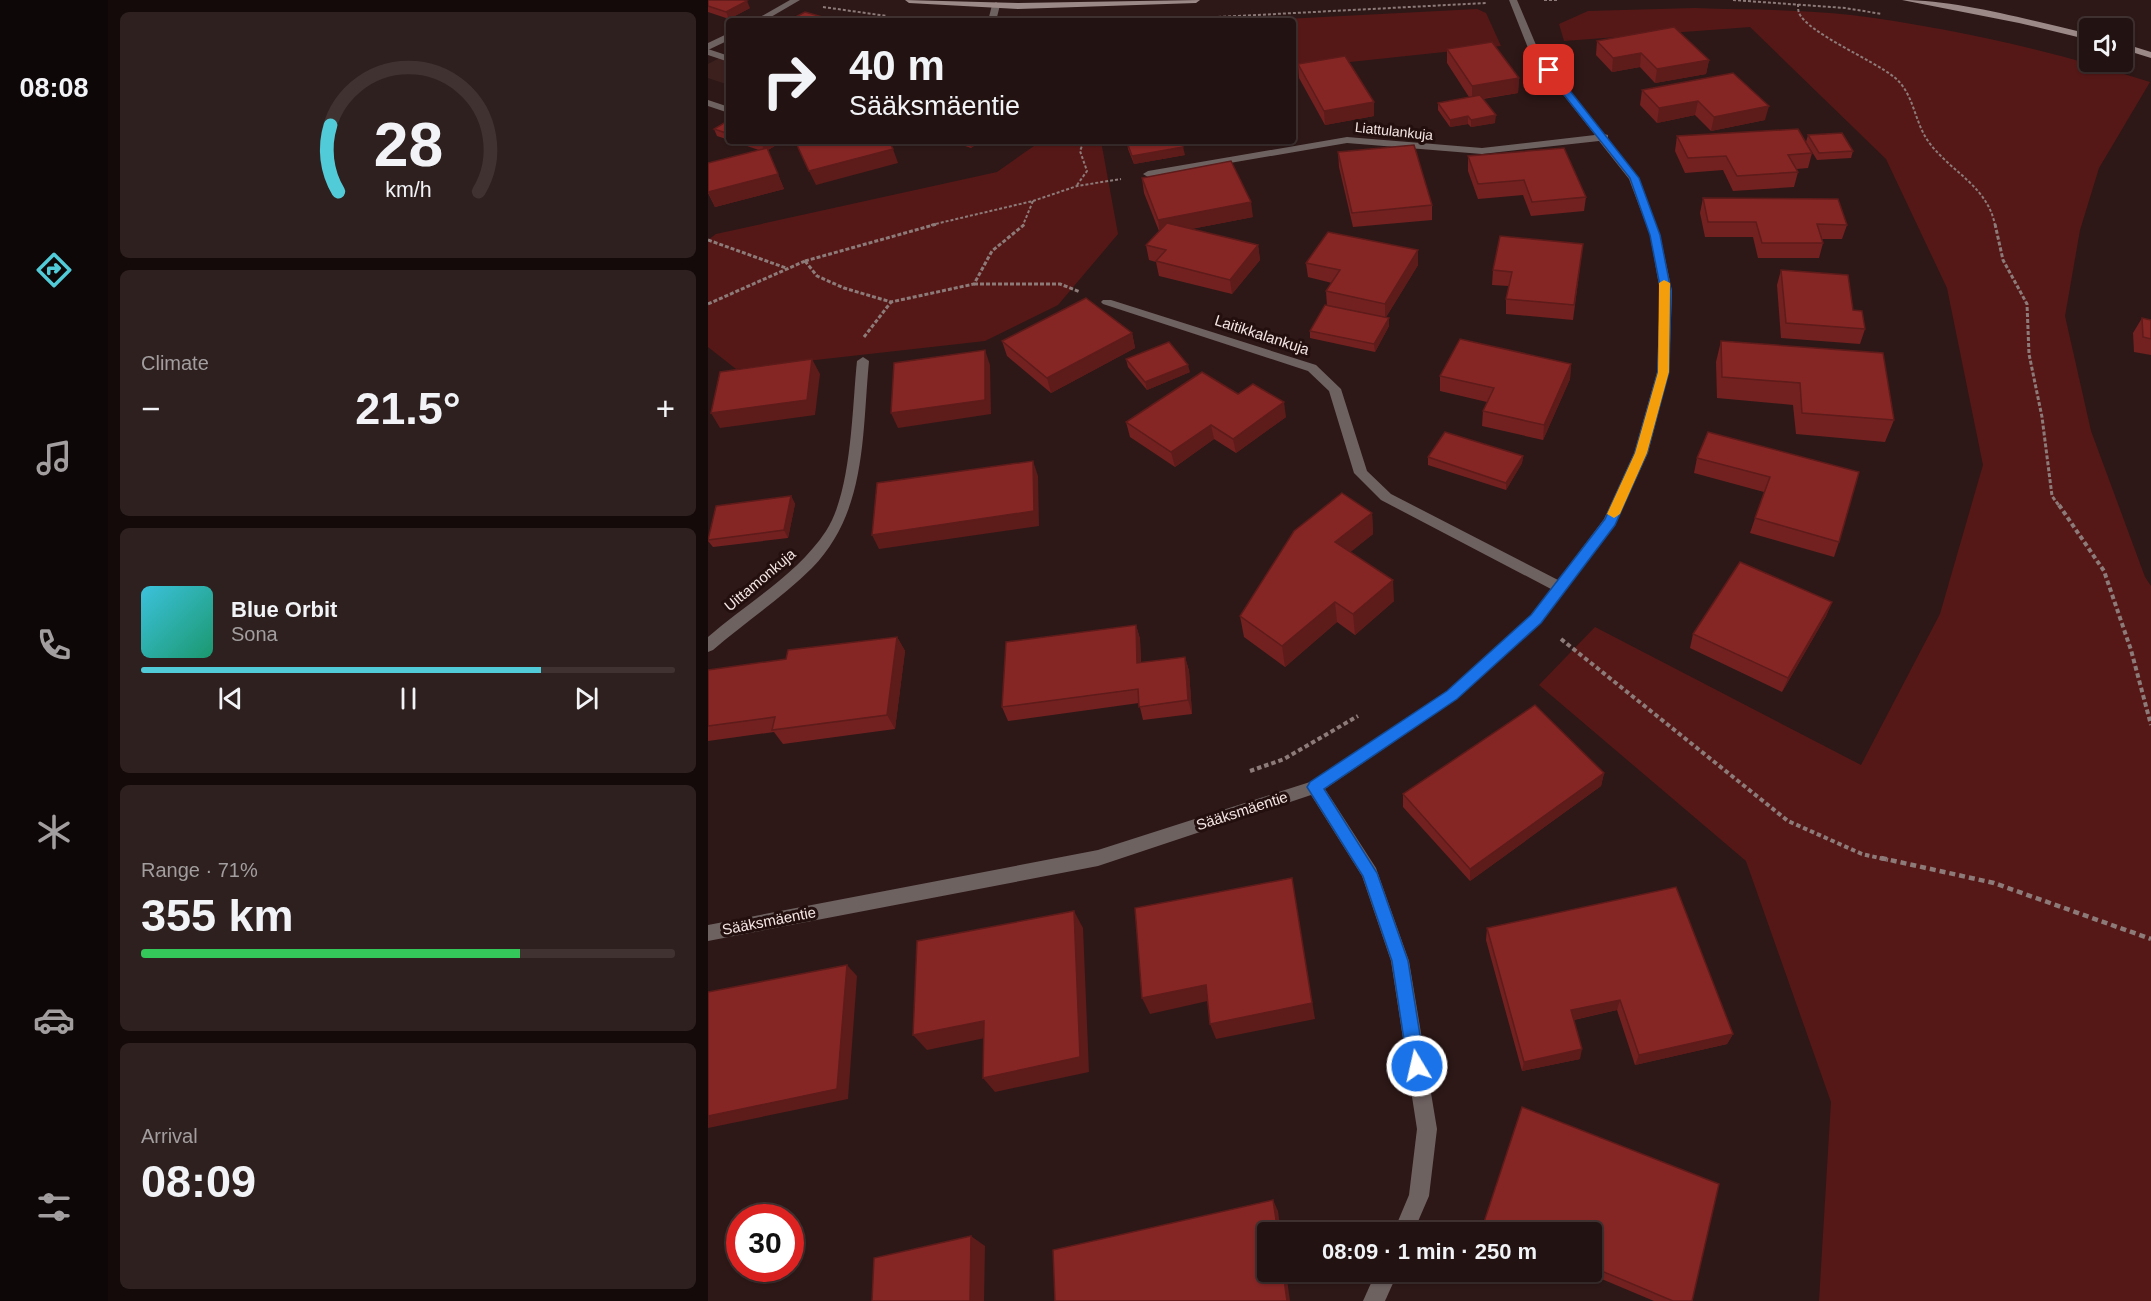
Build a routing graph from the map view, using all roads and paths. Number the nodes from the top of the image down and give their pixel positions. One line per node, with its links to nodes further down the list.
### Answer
1 (909, 0): 10 (street)
2 (1196, 0): 10 (street)
3 (1447, 0): 8 (path)
4 (1514, 0): 5 (path); 8 (path); 26 (street, Sääksmäentie)
5 (1559, 0)
6 (1906, 0): 17 (street)
7 (794, 1): 12 (path); 14 (street)
8 (1448, 4): 11 (path)
9 (1798, 4): 43 (path)
10 (996, 5): 15 (street)
11 (1264, 14): 13 (path); 16 (path)
12 (889, 16)
13 (1217, 17)
14 (763, 18)
15 (993, 18)
16 (1263, 18)
17 (2079, 34)
18 (726, 38): 19 (street)
19 (708, 47)
20 (2133, 49): 22 (street)
21 (708, 52): 23 (street)
22 (2151, 55)
23 (726, 58)
24 (708, 103): 25 (street)
25 (726, 109)
26 (1604, 137): 28 (street, Liattulankuja); 39 (street, Sääksmäentie)
27 (1083, 144): 29 (path)
28 (1148, 174): 29 (path)
29 (1077, 186): 30 (path)
30 (1033, 201): 32 (path); 34 (path)
31 (708, 240): 33 (path)
32 (805, 261): 33 (path); 35 (path)
33 (787, 268): 37 (path)
34 (974, 284): 35 (path); 36 (path)
35 (891, 302): 38 (path)
36 (1107, 302): 39 (street, Laitikkalankuja)
37 (708, 304)
38 (863, 361): 41 (street, Uittamonkuja)
39 (1561, 588): 40 (street, Sääksmäentie)
40 (1536, 619): 45 (street, Sääksmäentie); 47 (path)
41 (708, 646)
42 (1365, 712): 44 (path)
43 (2151, 725)
44 (1241, 775)
45 (1315, 787): 46 (street, Sääksmäentie); 48 (street)
46 (708, 933)
47 (2151, 939)
48 (1408, 1222)
49 (1383, 1282): 50 (street)
50 (1374, 1301)

